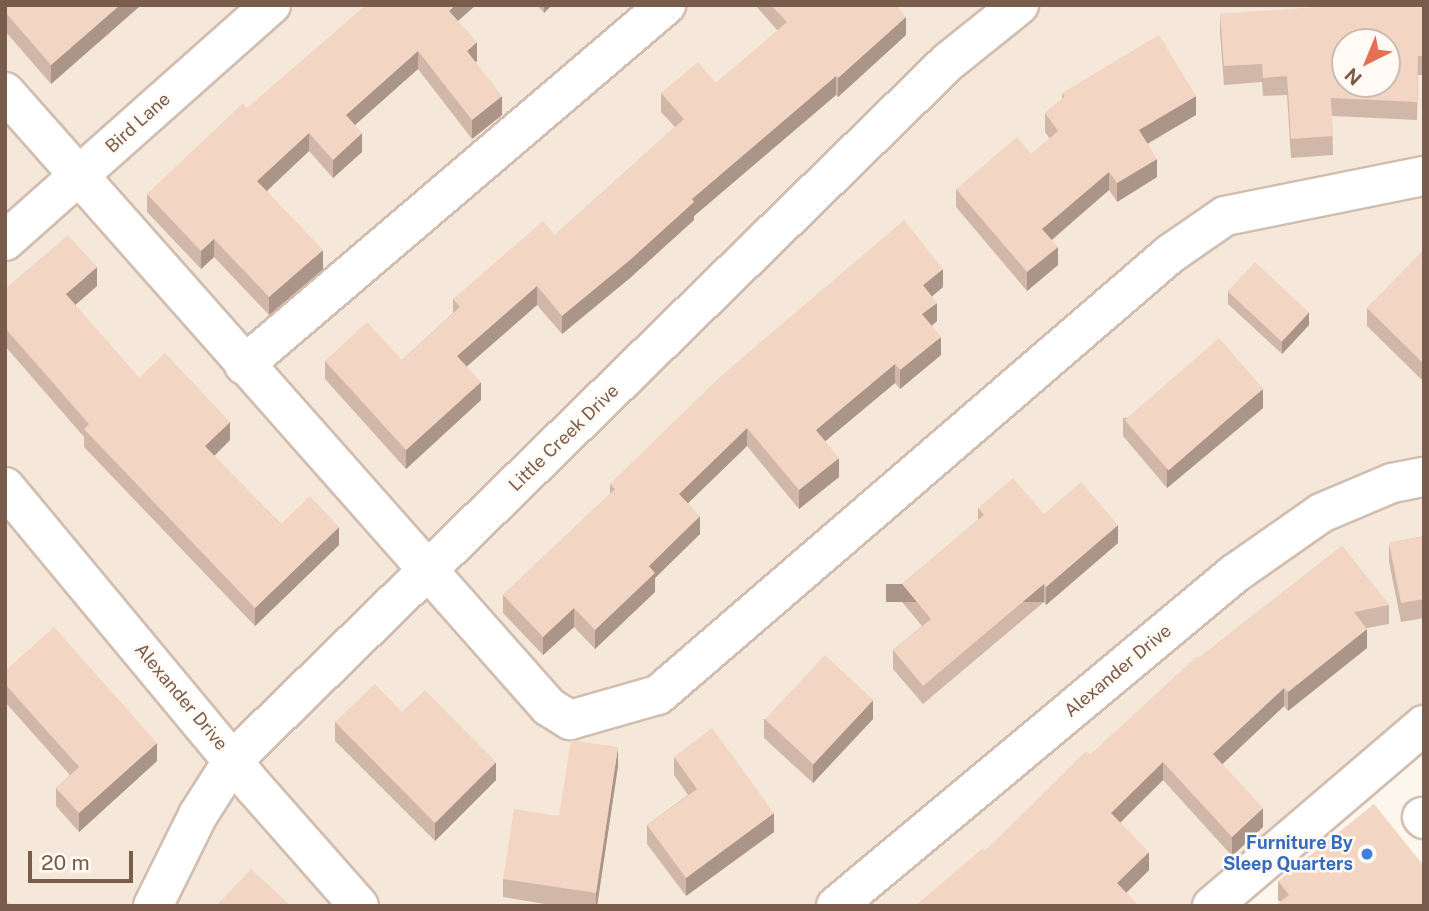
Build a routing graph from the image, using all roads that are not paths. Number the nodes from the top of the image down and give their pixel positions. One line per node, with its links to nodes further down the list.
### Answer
1 (271, 5): 6 (street, Bird Lane)
2 (666, 5): 8 (street)
3 (1019, 5): 11 (street, Little Creek Drive)
4 (5, 92): 6 (street)
5 (1424, 176): 11 (street)
6 (78, 177): 7 (street, Bird Lane); 8 (street)
7 (5, 241)
8 (244, 365): 11 (street)
9 (1424, 477): 16 (street, Alexander Drive)
10 (5, 487): 13 (street, Alexander Drive)
11 (427, 572): 13 (street, Little Creek Drive)
12 (1424, 725): 17 (street)
13 (233, 760): 14 (street, Little Creek Drive); 15 (street, Alexander Drive)
14 (153, 906)
15 (359, 906)
16 (836, 906)
17 (1212, 906)

